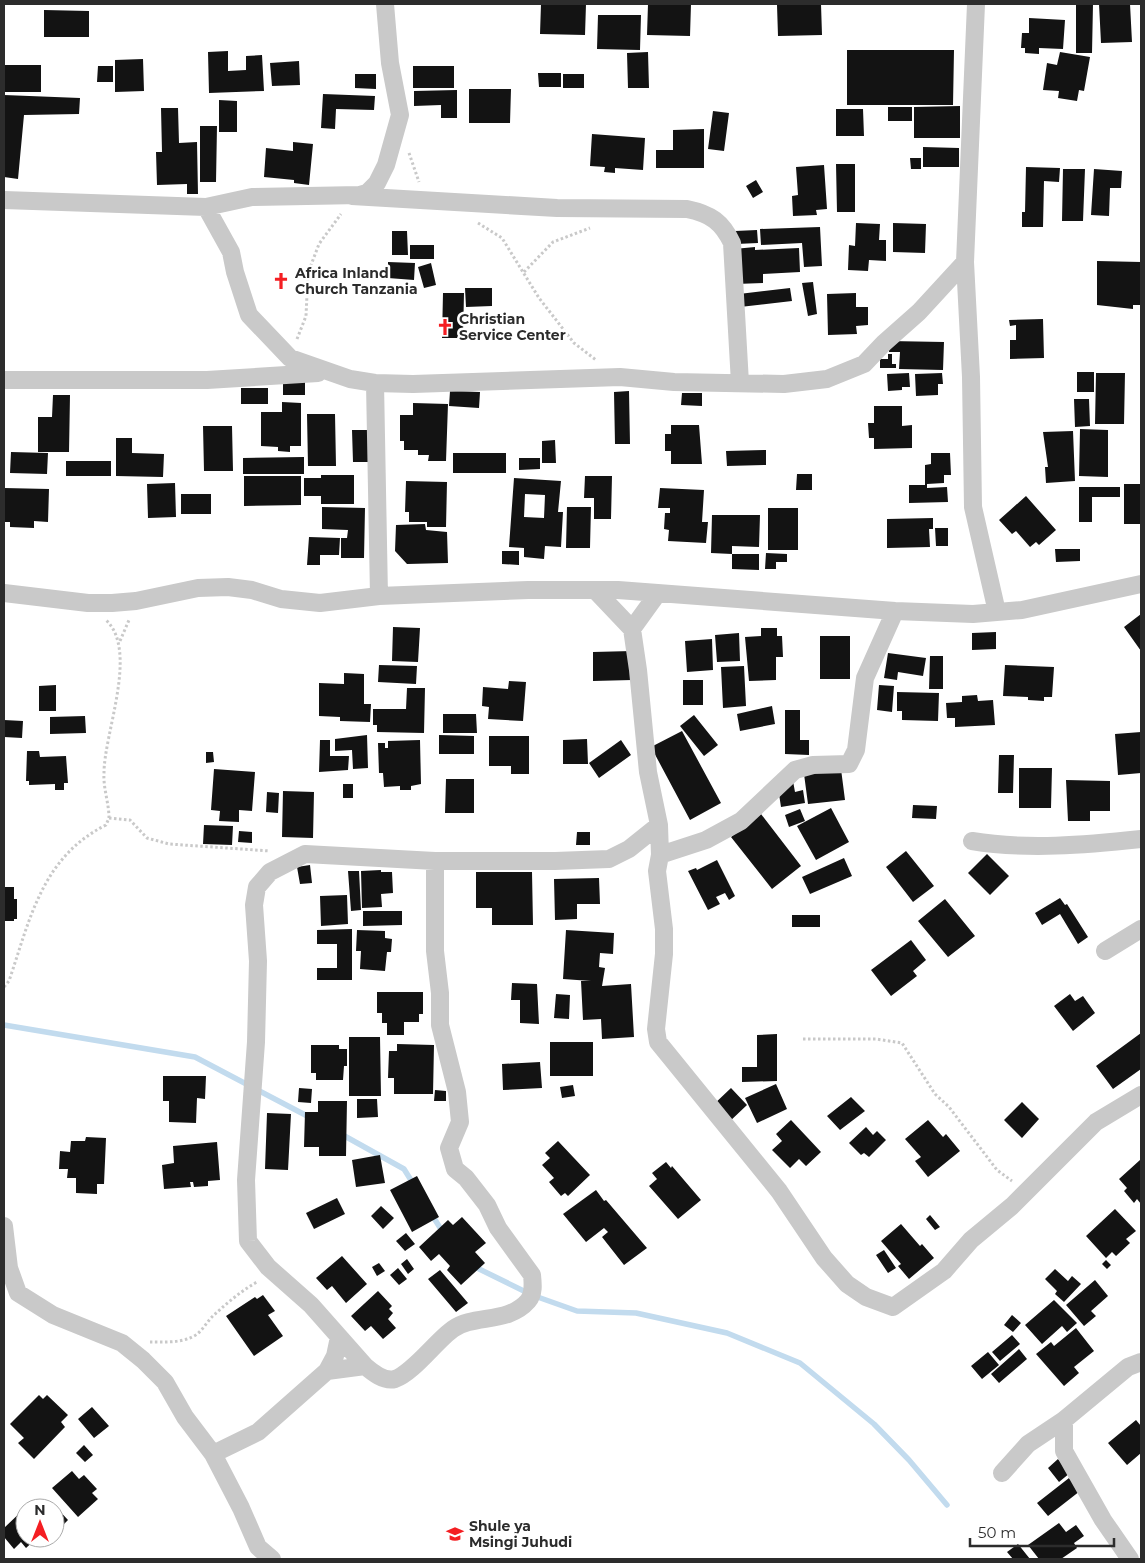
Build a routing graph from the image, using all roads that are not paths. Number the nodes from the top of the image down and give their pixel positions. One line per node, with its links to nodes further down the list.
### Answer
1 (385, 4): 3 (street)
2 (976, 4): 6 (street)
3 (352, 196): 5 (street); 10 (street)
4 (4, 200): 5 (street)
5 (206, 207): 7 (street)
6 (965, 262): 10 (street); 17 (street)
7 (332, 372): 8 (street); 9 (street)
8 (4, 380)
9 (375, 383): 10 (street); 15 (street)
10 (740, 383)
11 (1141, 584): 17 (street)
12 (595, 590): 14 (street); 15 (street); 18 (street)
13 (4, 593): 15 (street)
14 (658, 593): 16 (street); 18 (street)
15 (379, 596)
16 (895, 611): 17 (street); 22 (street)
17 (997, 612)
18 (632, 629): 19 (street)
19 (659, 825): 22 (street); 23 (street)
20 (1141, 839): 21 (street)
21 (972, 841)
22 (660, 856): 26 (street)
23 (435, 861): 28 (street); 30 (street)
24 (1141, 929): 25 (street)
25 (1105, 951)
26 (1141, 1094)
27 (4, 1226): 33 (street)
28 (339, 1337): 30 (street); 31 (street)
29 (1141, 1362): 32 (street)
30 (365, 1366): 31 (street)
31 (326, 1371): 33 (street)
32 (1064, 1420): 34 (street); 36 (street)
33 (213, 1454): 35 (street)
34 (1002, 1473)
35 (272, 1559)
36 (1130, 1559)

